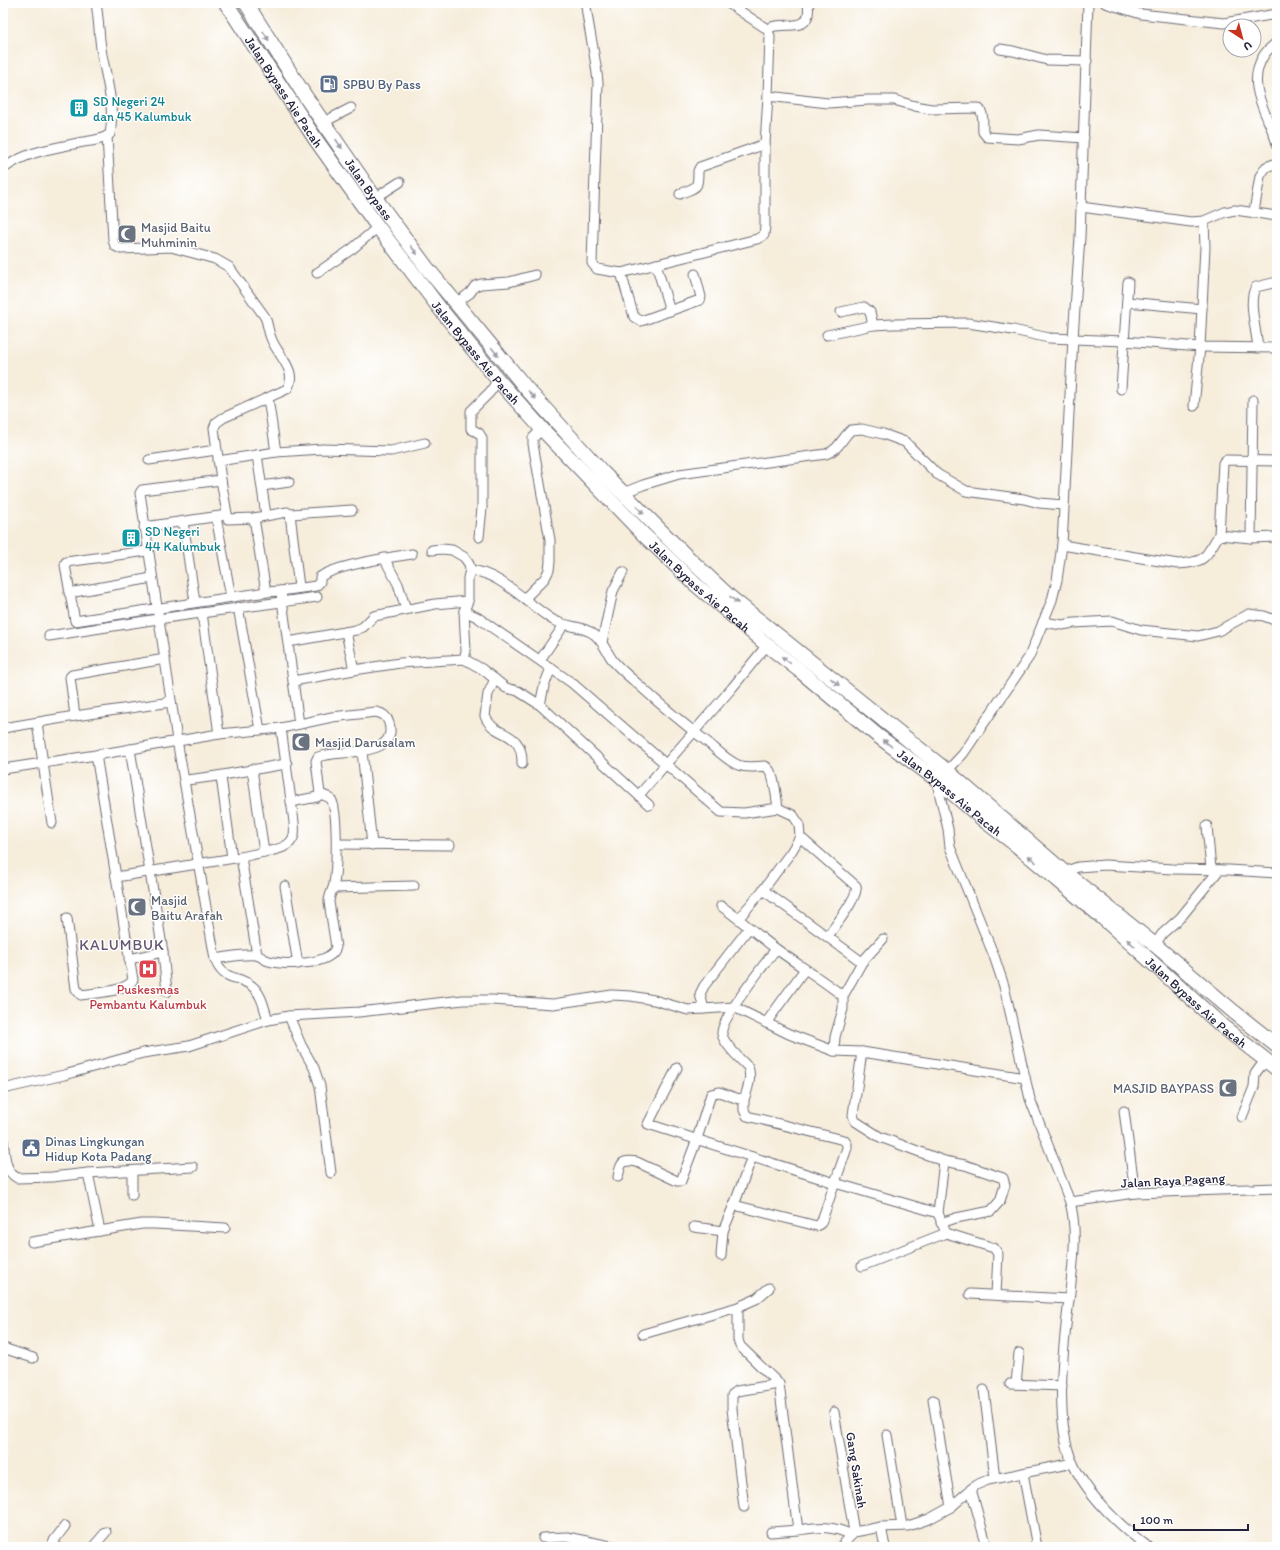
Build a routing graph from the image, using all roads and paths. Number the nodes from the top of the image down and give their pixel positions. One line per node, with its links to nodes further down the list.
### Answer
1 (96, 3): 17 (street)
2 (226, 3): 30 (highway, Jalan Bypass Aie Pacah)
3 (246, 3): 16 (highway, Jalan Bypass, one-way to 16)
4 (587, 3): 33 (street)
5 (728, 3): 10 (street)
6 (808, 3): 10 (street)
7 (1088, 3): 13 (street)
8 (1105, 3): 9 (street)
9 (1277, 14)
10 (767, 29): 14 (street)
11 (1277, 42): 20 (street)
12 (1000, 49): 13 (street)
13 (1087, 61): 18 (street)
14 (768, 96): 18 (street); 19 (street)
15 (351, 108): 16 (street)
16 (324, 122): 25 (highway, Jalan Bypass, one-way to 25)
17 (107, 136): 22 (street); 53 (street)
18 (1084, 138): 26 (street)
19 (765, 144): 24 (street); 31 (street)
20 (1277, 144)
21 (1277, 163): 27 (street)
22 (3, 169)
23 (400, 182): 25 (street)
24 (680, 194)
25 (375, 198): 39 (highway, Jalan Bypass, one-way to 39)
26 (1081, 207): 29 (street); 45 (street)
27 (1254, 212): 28 (street); 29 (street)
28 (1277, 216)
29 (1204, 220): 40 (street)
30 (378, 227): 32 (street); 51 (highway, Jalan Bypass Aie Pacah)
31 (656, 264): 33 (street); 41 (street)
32 (317, 272)
33 (621, 273): 41 (street)
34 (695, 274): 41 (street)
35 (535, 275): 39 (street)
36 (1128, 282): 38 (street)
37 (1277, 282): 48 (street)
38 (1127, 302): 40 (street); 46 (street)
39 (456, 303): 50 (highway, Jalan Bypass, one-way to 50)
40 (1202, 309): 47 (street)
41 (670, 311)
42 (841, 312): 43 (street)
43 (873, 326): 44 (street); 45 (street)
44 (827, 335)
45 (1073, 338): 46 (street); 69 (street)
46 (1124, 341): 47 (street); 52 (street)
47 (1200, 347): 48 (street); 55 (street)
48 (1258, 348): 49 (street)
49 (1277, 348)
50 (507, 365): 51 (highway); 68 (highway, Jalan Bypass, one-way to 68)
51 (498, 380): 56 (highway, Jalan Bypass Aie Pacah); 79 (street)
52 (1121, 389)
53 (268, 398): 58 (street); 59 (street)
54 (1253, 400): 62 (street)
55 (1194, 406)
56 (542, 429): 96 (street); 112 (highway, Jalan Bypass Aie Pacah)
57 (425, 442): 59 (street)
58 (216, 450): 61 (street); 63 (street)
59 (276, 452): 60 (street)
60 (256, 455): 63 (street); 67 (street)
61 (149, 460)
62 (1252, 460): 64 (street); 78 (street); 81 (street)
63 (218, 461): 65 (street)
64 (1277, 461)
65 (221, 480): 72 (street); 77 (street)
66 (288, 482): 67 (street)
67 (262, 486): 73 (street)
68 (623, 493): 69 (street); 140 (highway, Jalan Bypass, one-way to 140)
69 (1064, 505): 82 (street)
70 (352, 510): 71 (street)
71 (290, 514): 73 (street); 90 (street)
72 (227, 515): 74 (street); 75 (street)
73 (266, 515): 75 (street)
74 (216, 517): 76 (street); 95 (street)
75 (254, 518): 91 (street)
76 (183, 522): 77 (street); 97 (street)
77 (144, 527): 84 (street)
78 (1219, 535): 81 (street); 82 (street)
79 (478, 537)
80 (1277, 537): 81 (street)
81 (1251, 538)
82 (1062, 545): 106 (street)
83 (432, 550): 87 (street)
84 (147, 551): 89 (street); 92 (street)
85 (412, 554): 86 (street)
86 (384, 558): 90 (street); 101 (street)
87 (470, 570): 96 (street); 98 (street)
88 (623, 572): 111 (street)
89 (152, 578): 92 (street); 100 (street)
90 (300, 587): 93 (street)
91 (266, 592): 93 (street); 95 (street)
92 (70, 593): 100 (street)
93 (281, 596): 94 (street); 99 (street); 110 (street)
94 (317, 596)
95 (231, 597): 97 (street)
96 (525, 598): 107 (street)
97 (195, 602): 100 (street)
98 (468, 602): 101 (street); 102 (street)
99 (238, 607): 103 (street); 127 (street)
100 (156, 608): 104 (street)
101 (406, 609): 108 (street)
102 (464, 611): 114 (street); 115 (street)
103 (202, 613): 104 (street); 129 (street)
104 (158, 618): 109 (street); 113 (street)
105 (1277, 621): 106 (street)
106 (1043, 622): 140 (street)
107 (564, 625): 111 (street); 115 (street)
108 (346, 632): 110 (street); 117 (street)
109 (49, 636)
110 (288, 642): 119 (street)
111 (602, 642): 128 (street)
112 (767, 645): 128 (street); 140 (highway, Jalan Bypass Aie Pacah, one-way to 112)
113 (165, 659): 120 (street); 122 (street)
114 (464, 659): 117 (street); 118 (street)
115 (540, 660): 116 (street)
116 (551, 668): 121 (street); 137 (street)
117 (354, 670): 119 (street)
118 (495, 679): 121 (street); 136 (street)
119 (293, 681): 124 (street)
120 (172, 702): 122 (street); 130 (street)
121 (540, 705): 144 (street)
122 (75, 716): 123 (street)
123 (36, 723): 125 (street); 134 (street)
124 (299, 724): 126 (street); 132 (street)
125 (3, 728)
126 (281, 728): 127 (street); 135 (street)
127 (260, 730): 129 (street)
128 (694, 732): 137 (street); 147 (street)
129 (219, 734): 130 (street)
130 (177, 740): 131 (street); 142 (street)
131 (130, 749): 133 (street); 158 (street)
132 (362, 751): 143 (street); 152 (street)
133 (96, 755): 134 (street); 161 (street)
134 (43, 762): 138 (street); 148 (street)
135 (287, 764): 139 (street); 145 (street)
136 (522, 764)
137 (665, 764): 144 (street); 147 (street)
138 (3, 769)
139 (252, 769): 141 (street); 154 (street)
140 (941, 775): 159 (highway); 191 (highway, Jalan Bypass Aie Pacah, one-way to 140); 194 (street)
141 (221, 776): 142 (street); 155 (street)
142 (184, 780): 156 (street)
143 (320, 794): 145 (street); 151 (street)
144 (639, 795): 146 (street)
145 (291, 802): 154 (street)
146 (649, 805)
147 (778, 808): 150 (street)
148 (52, 823)
149 (1207, 826): 157 (street)
150 (800, 837): 165 (street); 170 (street)
151 (337, 844): 152 (street); 164 (street)
152 (372, 845): 153 (street)
153 (450, 845)
154 (264, 852): 155 (street)
155 (236, 858): 156 (street); 175 (street)
156 (198, 864): 158 (street); 177 (street)
157 (1215, 869): 159 (street); 160 (street); 172 (street)
158 (149, 872): 161 (street); 174 (street)
159 (1064, 872): 172 (highway)
160 (1277, 873)
161 (116, 877): 176 (street)
162 (285, 886): 179 (street)
163 (414, 886): 164 (street)
164 (333, 888): 179 (street)
165 (763, 890): 168 (street); 170 (street)
166 (721, 906): 168 (street)
167 (67, 918): 176 (street)
168 (739, 918): 169 (street)
169 (749, 928): 173 (street); 184 (street)
170 (828, 936): 178 (street)
171 (883, 939): 178 (street)
172 (1155, 945): 188 (highway)
173 (776, 949): 180 (street); 183 (street)
174 (163, 952): 176 (street); 181 (street)
175 (257, 955): 177 (street); 179 (street)
176 (129, 959)
177 (215, 959): 186 (street)
178 (862, 962): 182 (street)
179 (298, 964)
180 (805, 969): 182 (street); 187 (street)
181 (167, 992)
182 (843, 996): 189 (street)
183 (734, 1007): 184 (street); 187 (street); 196 (street)
184 (704, 1009): 185 (street)
185 (289, 1016): 186 (street); 206 (street)
186 (268, 1020): 195 (street)
187 (766, 1023): 189 (street)
188 (1277, 1046)
189 (834, 1051): 190 (street)
190 (862, 1052): 194 (street); 202 (street)
191 (1265, 1059): 193 (highway, Jalan Bypass Aie Pacah); 198 (street)
192 (677, 1068): 199 (street)
193 (1277, 1069)
194 (1025, 1078): 212 (street)
195 (3, 1089)
196 (744, 1098): 199 (street); 208 (street)
197 (1124, 1111): 210 (street)
198 (1242, 1117)
199 (697, 1139): 201 (street); 207 (street)
200 (3, 1140): 205 (street)
201 (752, 1157): 208 (street); 213 (street)
202 (944, 1161): 214 (street); 215 (street)
203 (193, 1167): 204 (street)
204 (132, 1171): 205 (street); 211 (street)
205 (88, 1173): 218 (street)
206 (331, 1173)
207 (618, 1177)
208 (835, 1183): 213 (street); 214 (street)
209 (1277, 1188): 210 (street, Jalan Raya Pagang)
210 (1135, 1193): 212 (street, Jalan Raya Pagang)
211 (132, 1195)
212 (1070, 1202): 227 (street)
213 (734, 1205): 219 (street)
214 (938, 1213): 215 (street)
215 (941, 1223): 220 (street)
216 (694, 1227): 219 (street)
217 (225, 1228): 218 (street)
218 (100, 1231): 221 (street)
219 (723, 1231): 222 (street)
220 (946, 1233): 223 (street); 226 (street)
221 (32, 1242)
222 (721, 1256)
223 (862, 1266)
224 (769, 1288): 228 (street)
225 (970, 1294): 226 (street)
226 (996, 1295): 227 (street)
227 (1069, 1299): 234 (street)
228 (738, 1307): 229 (street); 233 (street)
229 (643, 1334)
230 (3, 1348): 232 (street)
231 (1019, 1353): 234 (street)
232 (33, 1358)
233 (779, 1384): 243 (street); 248 (street)
234 (1062, 1386): 239 (street)
235 (984, 1390): 241 (street)
236 (933, 1400): 244 (street)
237 (834, 1412): 251 (street, Gang Sakinah)
238 (887, 1435): 246 (street)
239 (1073, 1463): 240 (street); 260 (street)
240 (1023, 1473): 241 (street); 259 (street)
241 (995, 1478): 242 (street)
242 (971, 1489): 244 (street); 258 (street)
243 (744, 1507)
244 (950, 1507): 246 (street)
245 (65, 1526): 253 (street)
246 (902, 1526): 247 (street)
247 (881, 1528): 251 (street); 257 (street)
248 (798, 1530): 250 (street); 251 (street)
249 (106, 1532): 254 (street)
250 (771, 1532)
251 (853, 1533): 256 (street)
252 (543, 1538): 255 (street)
253 (57, 1547)
254 (93, 1547)
255 (615, 1547)
256 (841, 1547)
257 (885, 1547)
258 (987, 1547)
259 (1038, 1547)
260 (1148, 1547)

